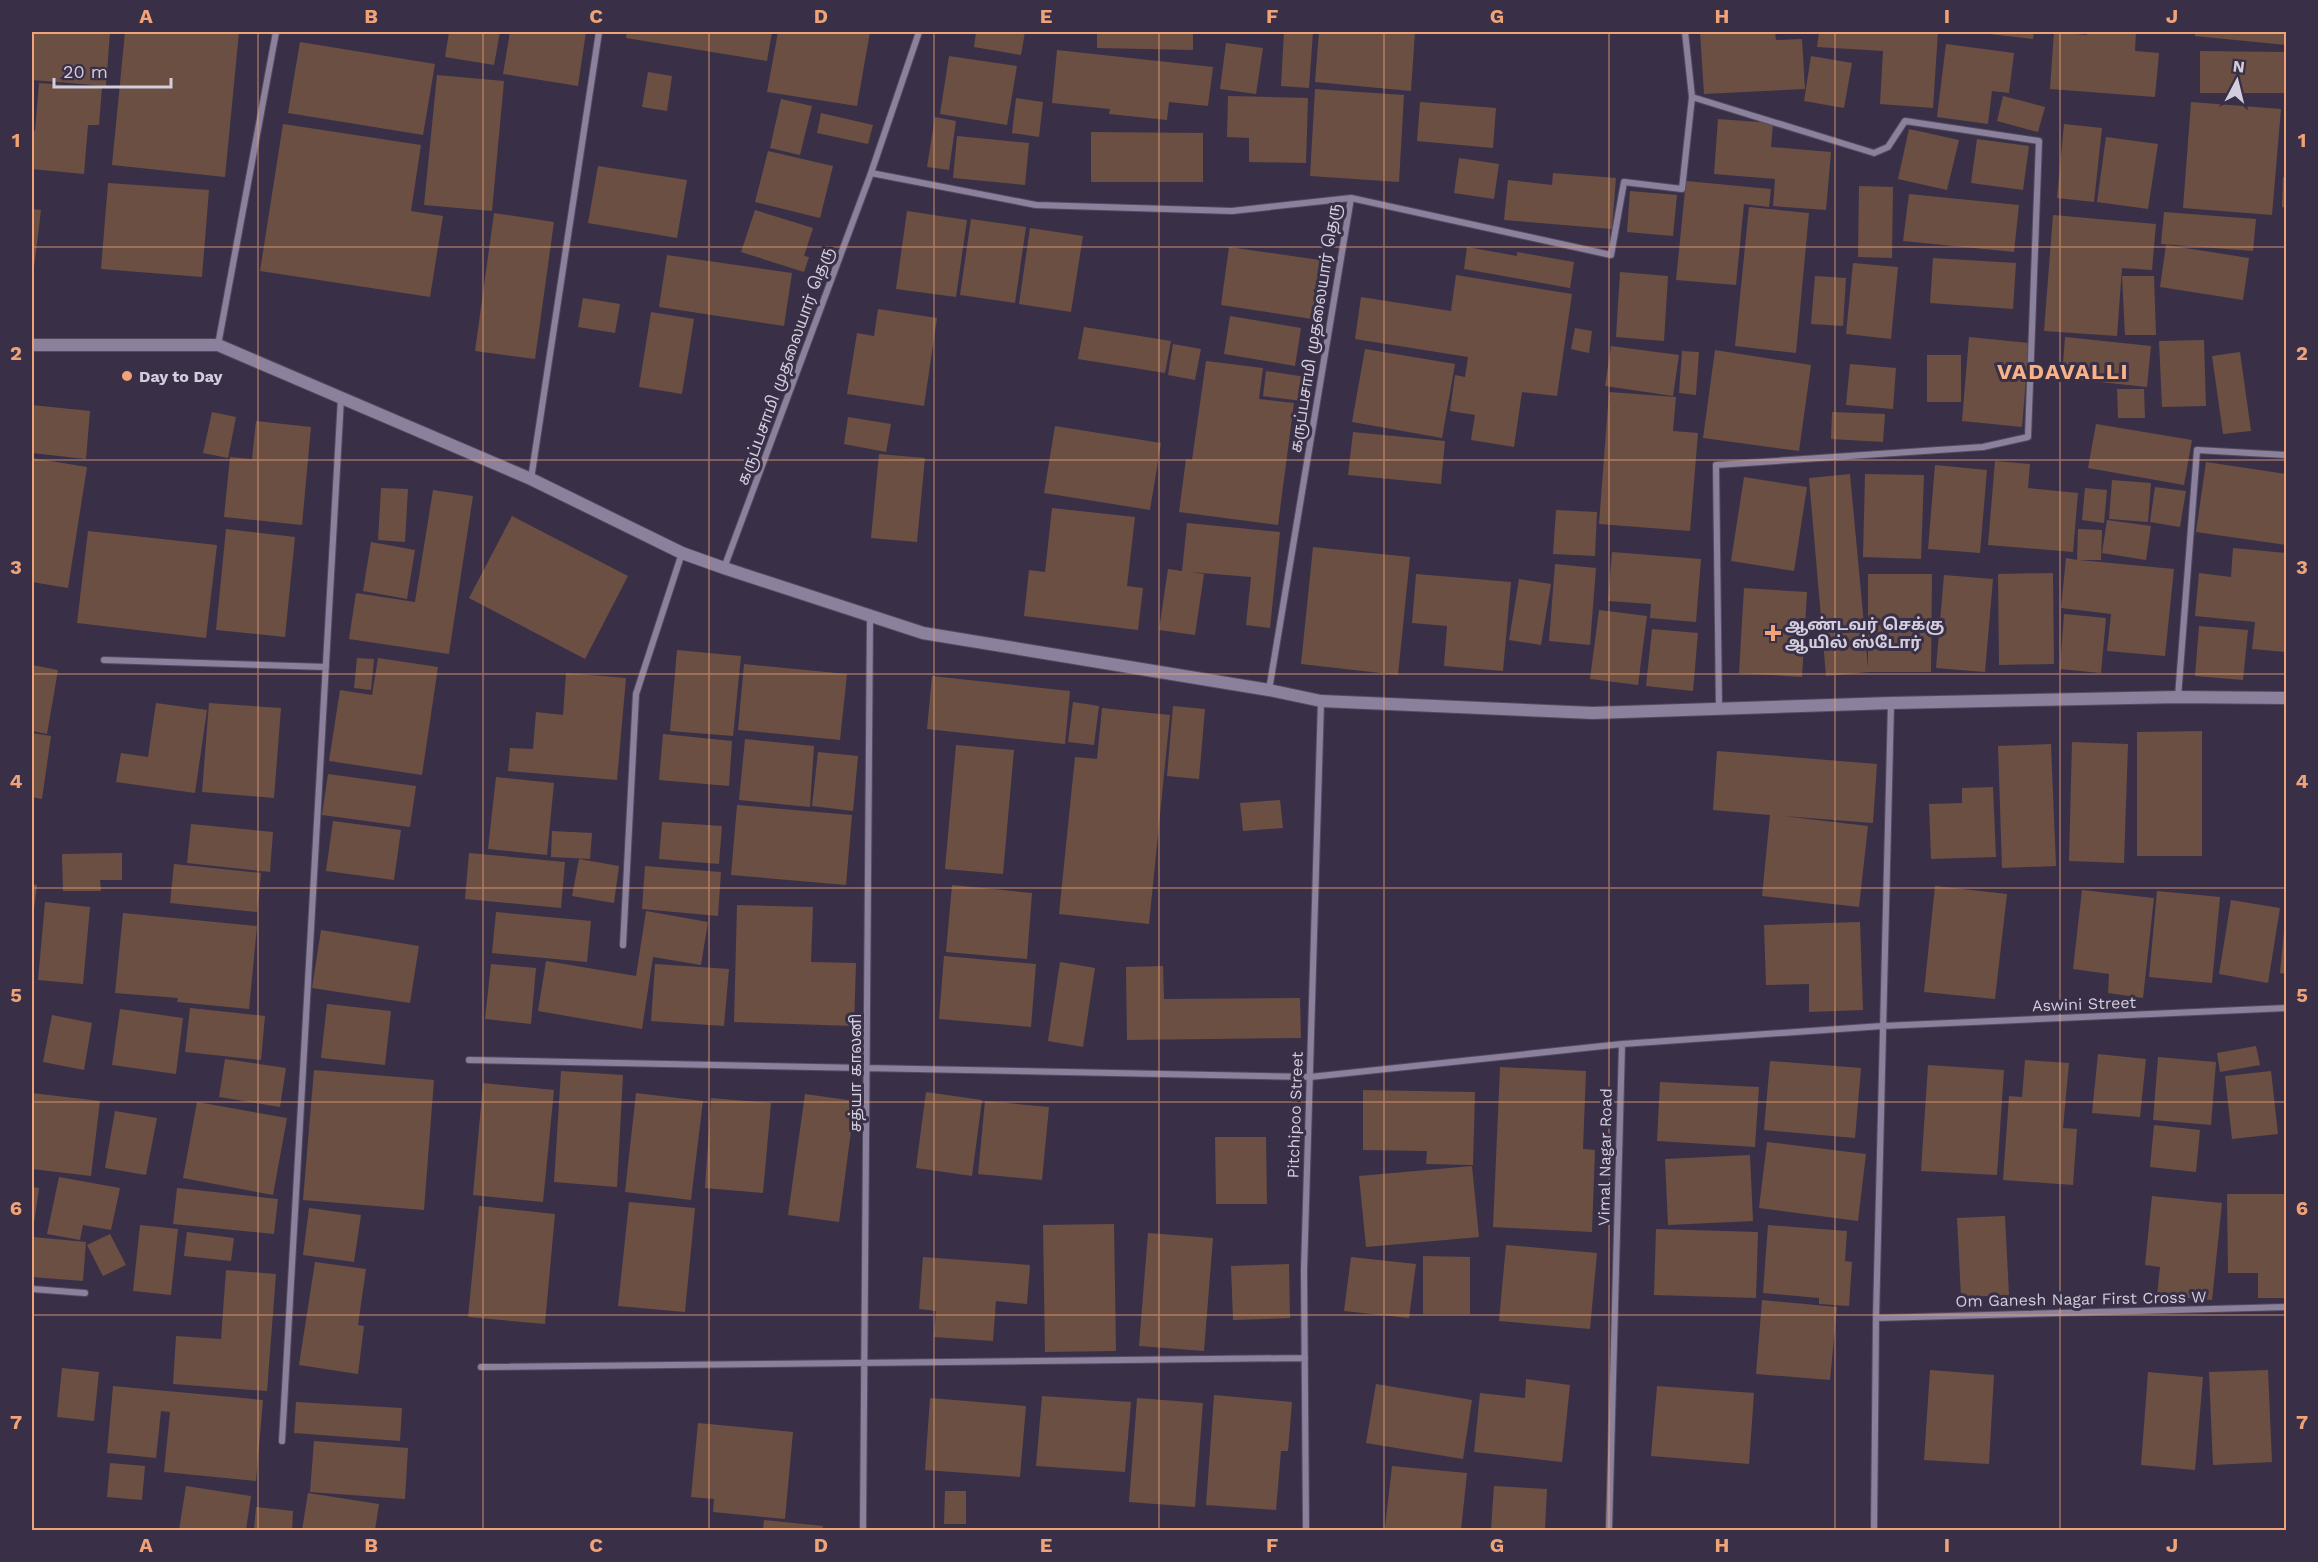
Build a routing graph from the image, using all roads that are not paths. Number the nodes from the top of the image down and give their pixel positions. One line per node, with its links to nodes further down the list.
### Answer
1 (276, 32): 9 (street)
2 (599, 32): 12 (street)
3 (919, 32): 6 (street, கருப்பசாமி முதலையார் தெரு)
4 (1686, 32): 5 (street)
5 (1692, 97): 7 (street); 23 (street)
6 (871, 173): 7 (street, கருப்பசாமி முதலையார் தெரு); 14 (street, கருப்பசாமி முதலையார் தெரு)
7 (1351, 198): 18 (street, கருப்பசாமி முதலையார் தெரு)
8 (32, 345): 9 (main road)
9 (218, 345): 10 (main road)
10 (341, 398): 12 (main road); 17 (street)
11 (2286, 455): 19 (street)
12 (531, 478): 13 (main road)
13 (682, 553): 14 (main road); 24 (street)
14 (724, 568): 15 (main road)
15 (870, 616): 18 (main road); 29 (street, சத்யா காலனி)
16 (104, 660): 17 (street)
17 (326, 667): 38 (street)
18 (1269, 690): 21 (main road)
19 (2178, 697): 20 (main road); 22 (main road)
20 (2286, 698)
21 (1321, 701): 23 (main road); 30 (street, Pitchipoo Street)
22 (1891, 703): 23 (main road); 26 (street)
23 (1719, 709)
24 (623, 945)
25 (2286, 1008): 26 (street, Aswini Street)
26 (1882, 1026): 27 (street); 34 (street)
27 (1622, 1044): 30 (street); 41 (street, Vimal Nagar Road)
28 (470, 1060): 29 (street)
29 (868, 1068): 30 (street); 36 (street, சத்யா காலனி)
30 (1310, 1077): 35 (street, Pitchipoo Street)
31 (32, 1289): 32 (street)
32 (85, 1293)
33 (2286, 1307): 34 (street, Om Ganesh Nagar First Cross W)
34 (1876, 1318): 42 (street)
35 (1305, 1358): 36 (street); 40 (street, Pitchipoo Street)
36 (865, 1364): 37 (street); 39 (street, சத்யா காலனி)
37 (481, 1367)
38 (282, 1441)
39 (863, 1530)
40 (1306, 1530)
41 (1609, 1530)
42 (1874, 1530)

